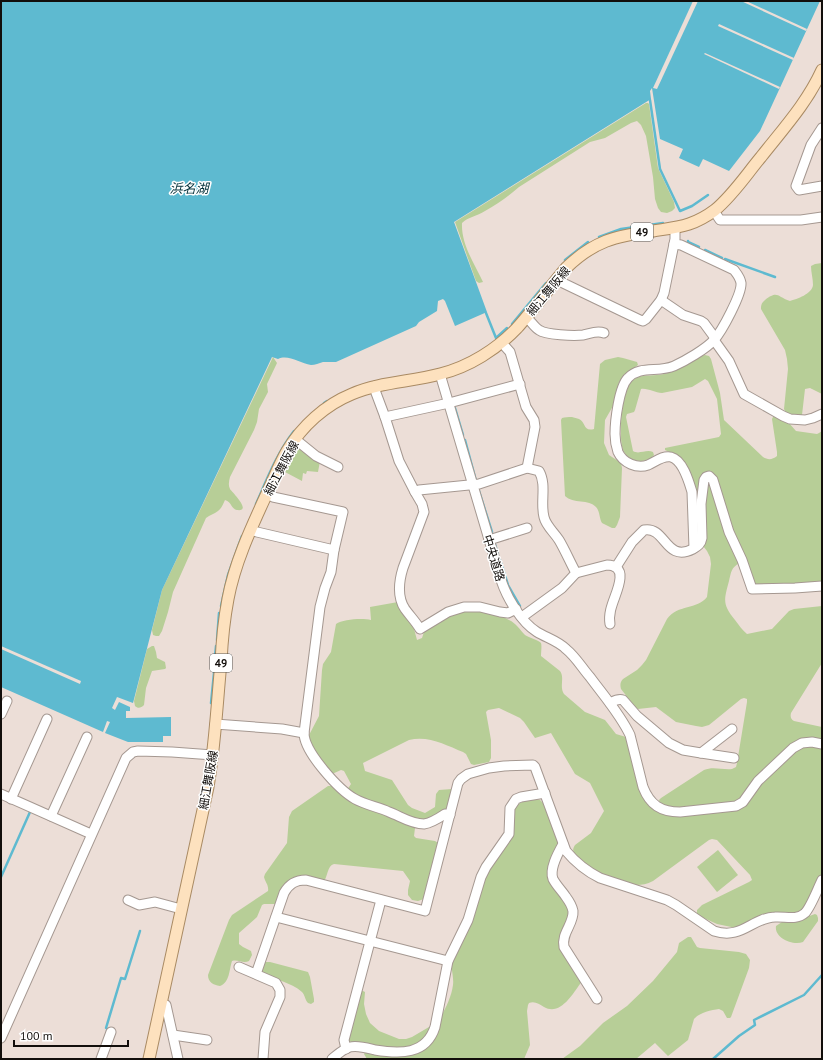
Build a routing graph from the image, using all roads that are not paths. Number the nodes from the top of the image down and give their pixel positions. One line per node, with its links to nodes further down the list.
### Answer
1 (822, 70): 4 (main road, 細江舞阪線 / 49)
2 (821, 130): 3 (street)
3 (822, 186)
4 (714, 211): 5 (street); 6 (main road, 細江舞阪線 / 49)
5 (822, 217)
6 (675, 228): 7 (street); 8 (main road, 細江舞阪線 / 49)
7 (674, 244): 9 (street); 12 (street)
8 (558, 278): 9 (street); 10 (main road, 細江舞阪線 / 49)
9 (661, 300): 12 (street)
10 (526, 317): 11 (street); 13 (main road, 細江舞阪線 / 49)
11 (604, 333)
12 (715, 339): 18 (street); 29 (street)
13 (501, 342): 14 (main road, 細江舞阪線 / 49); 15 (street)
14 (440, 374): 16 (main road, 細江舞阪線 / 49); 17 (street, 中央道路)
15 (520, 384): 17 (street); 22 (street)
16 (375, 386): 19 (street); 20 (main road, 細江舞阪線 / 49)
17 (449, 403): 19 (street); 23 (street, 中央道路)
18 (822, 414)
19 (385, 417): 24 (street)
20 (295, 440): 21 (street); 25 (main road, 細江舞阪線 / 49)
21 (338, 467)
22 (527, 468): 23 (street); 32 (street)
23 (472, 485): 24 (street); 28 (street, 中央道路)
24 (415, 492): 34 (street)
25 (267, 494): 27 (main road, 細江舞阪線 / 49); 30 (street)
26 (527, 528): 28 (street)
27 (251, 530): 30 (street); 41 (main road, 細江舞阪線 / 49)
28 (489, 540): 34 (street, 中央道路)
29 (694, 548): 31 (street); 33 (street)
30 (334, 550): 43 (street)
31 (616, 567): 32 (street); 36 (street)
32 (576, 573): 35 (street)
33 (822, 586)
34 (516, 609): 35 (street, 中央道路)
35 (522, 617): 38 (street, 中央道路)
36 (610, 624)
37 (7, 701): 39 (street)
38 (610, 703): 45 (street, 中央道路); 46 (street)
39 (1, 714)
40 (47, 719): 51 (street)
41 (216, 724): 43 (street); 47 (main road, 細江舞阪線 / 49)
42 (732, 729): 46 (street)
43 (304, 733): 52 (street)
44 (87, 737): 53 (street)
45 (822, 744)
46 (701, 753): 48 (street)
47 (213, 755): 54 (street); 59 (main road, 細江舞阪線 / 49)
48 (734, 758)
49 (545, 792): 52 (street); 55 (street); 62 (street)
50 (1, 794): 51 (street)
51 (11, 799): 53 (street)
52 (450, 815): 58 (street)
53 (51, 816): 54 (street)
54 (91, 834): 69 (street)
55 (563, 844): 56 (street); 65 (street)
56 (822, 880)
57 (128, 900): 59 (street)
58 (381, 900): 60 (street); 61 (street)
59 (181, 909): 66 (main road, 細江舞阪線 / 49)
60 (276, 917): 61 (street); 64 (street)
61 (370, 941): 62 (street); 71 (street)
62 (448, 961): 71 (street)
63 (239, 967): 64 (street)
64 (256, 974): 75 (street)
65 (597, 999)
66 (161, 1004): 68 (street); 73 (main road, 細江舞阪線 / 49)
67 (111, 1032): 72 (street)
68 (173, 1035): 70 (street); 74 (street)
69 (1, 1038)
70 (208, 1040)
71 (339, 1055)
72 (101, 1059)
73 (149, 1059)
74 (178, 1059)
75 (264, 1059)

